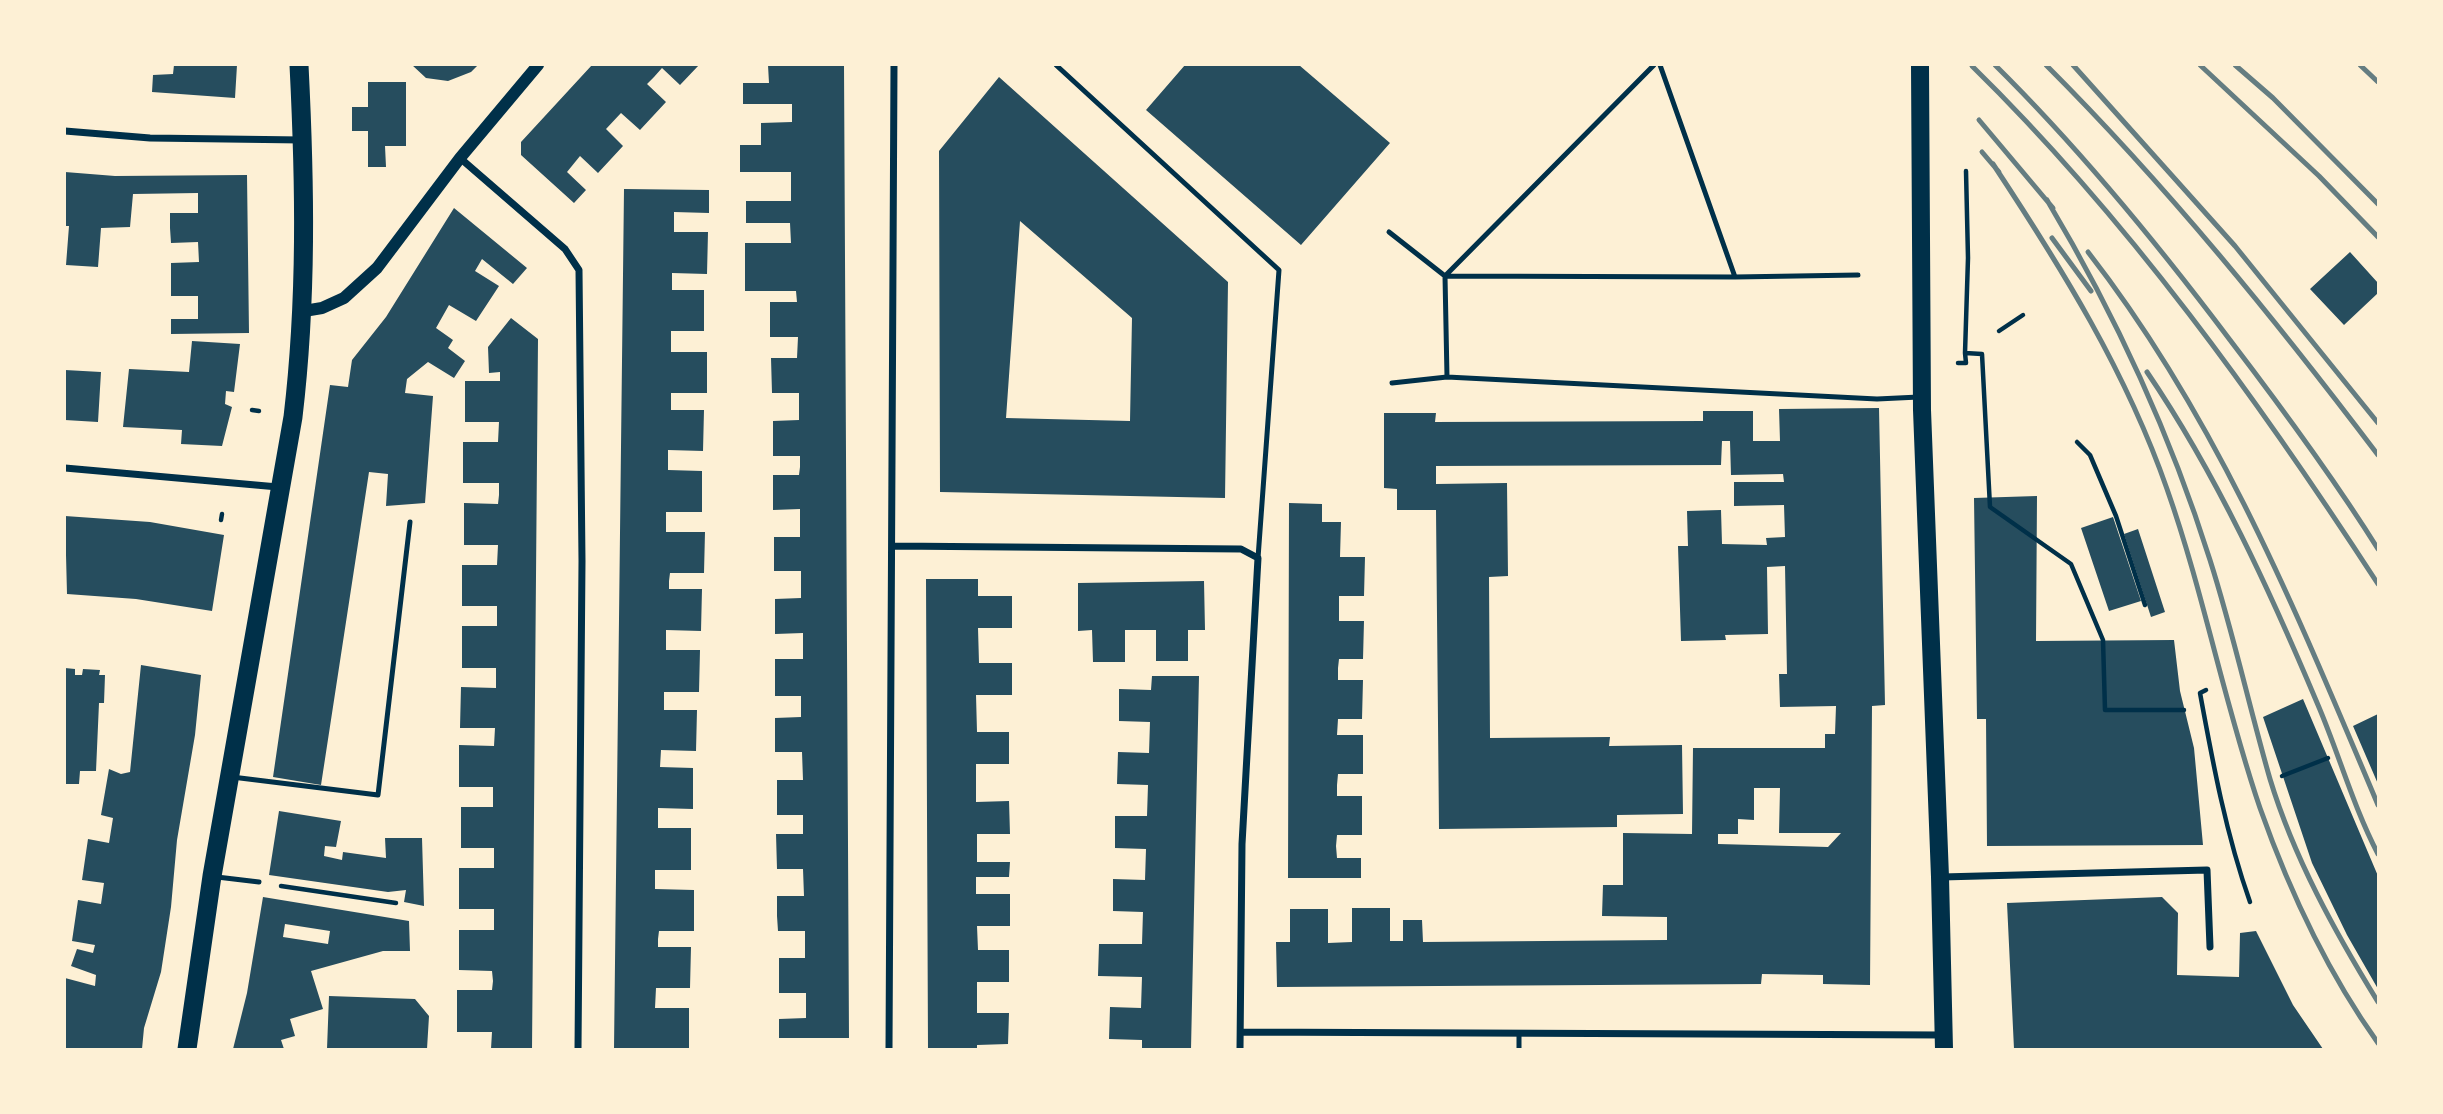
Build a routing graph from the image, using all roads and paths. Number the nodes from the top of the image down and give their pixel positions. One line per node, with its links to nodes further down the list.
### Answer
1 (299, 65): 9 (highway)
2 (538, 65): 10 (street)
3 (894, 65): 28 (street)
4 (1056, 65): 29 (lane)
5 (1654, 65): 14 (lane)
6 (1660, 65): 15 (lane)
7 (1920, 65): 23 (main road)
8 (65, 131): 9 (street)
9 (303, 140): 16 (highway)
10 (460, 158): 16 (street); 46 (street)
11 (1966, 171): 19 (path)
12 (1389, 232): 14 (lane)
13 (1858, 275): 15 (lane)
14 (1445, 276): 15 (lane); 21 (lane)
15 (1735, 276)
16 (304, 311): 26 (highway)
17 (2023, 315): 18 (path)
18 (1999, 331)
19 (1965, 353): 20 (path); 32 (path)
20 (1958, 363)
21 (1447, 377): 22 (lane); 23 (lane)
22 (1392, 383)
23 (1922, 397): 37 (main road)
24 (2077, 442): 30 (path)
25 (65, 468): 26 (street)
26 (278, 487): 35 (highway)
27 (410, 522): 35 (lane)
28 (893, 546): 29 (street); 47 (street)
29 (1258, 558): 42 (street)
30 (2145, 605)
31 (2206, 690): 39 (path)
32 (2184, 710)
33 (2328, 758): 34 (path)
34 (2282, 776)
35 (229, 777): 36 (highway)
36 (212, 876): 38 (lane); 45 (highway)
37 (1940, 877): 41 (street); 44 (main road)
38 (259, 882): 40 (path)
39 (2250, 902)
40 (396, 903)
41 (2210, 947)
42 (1241, 1032): 43 (street); 48 (street)
43 (1519, 1034): 44 (street); 49 (lane)
44 (1943, 1042)
45 (187, 1049)
46 (578, 1049)
47 (889, 1049)
48 (1240, 1049)
49 (1519, 1049)

